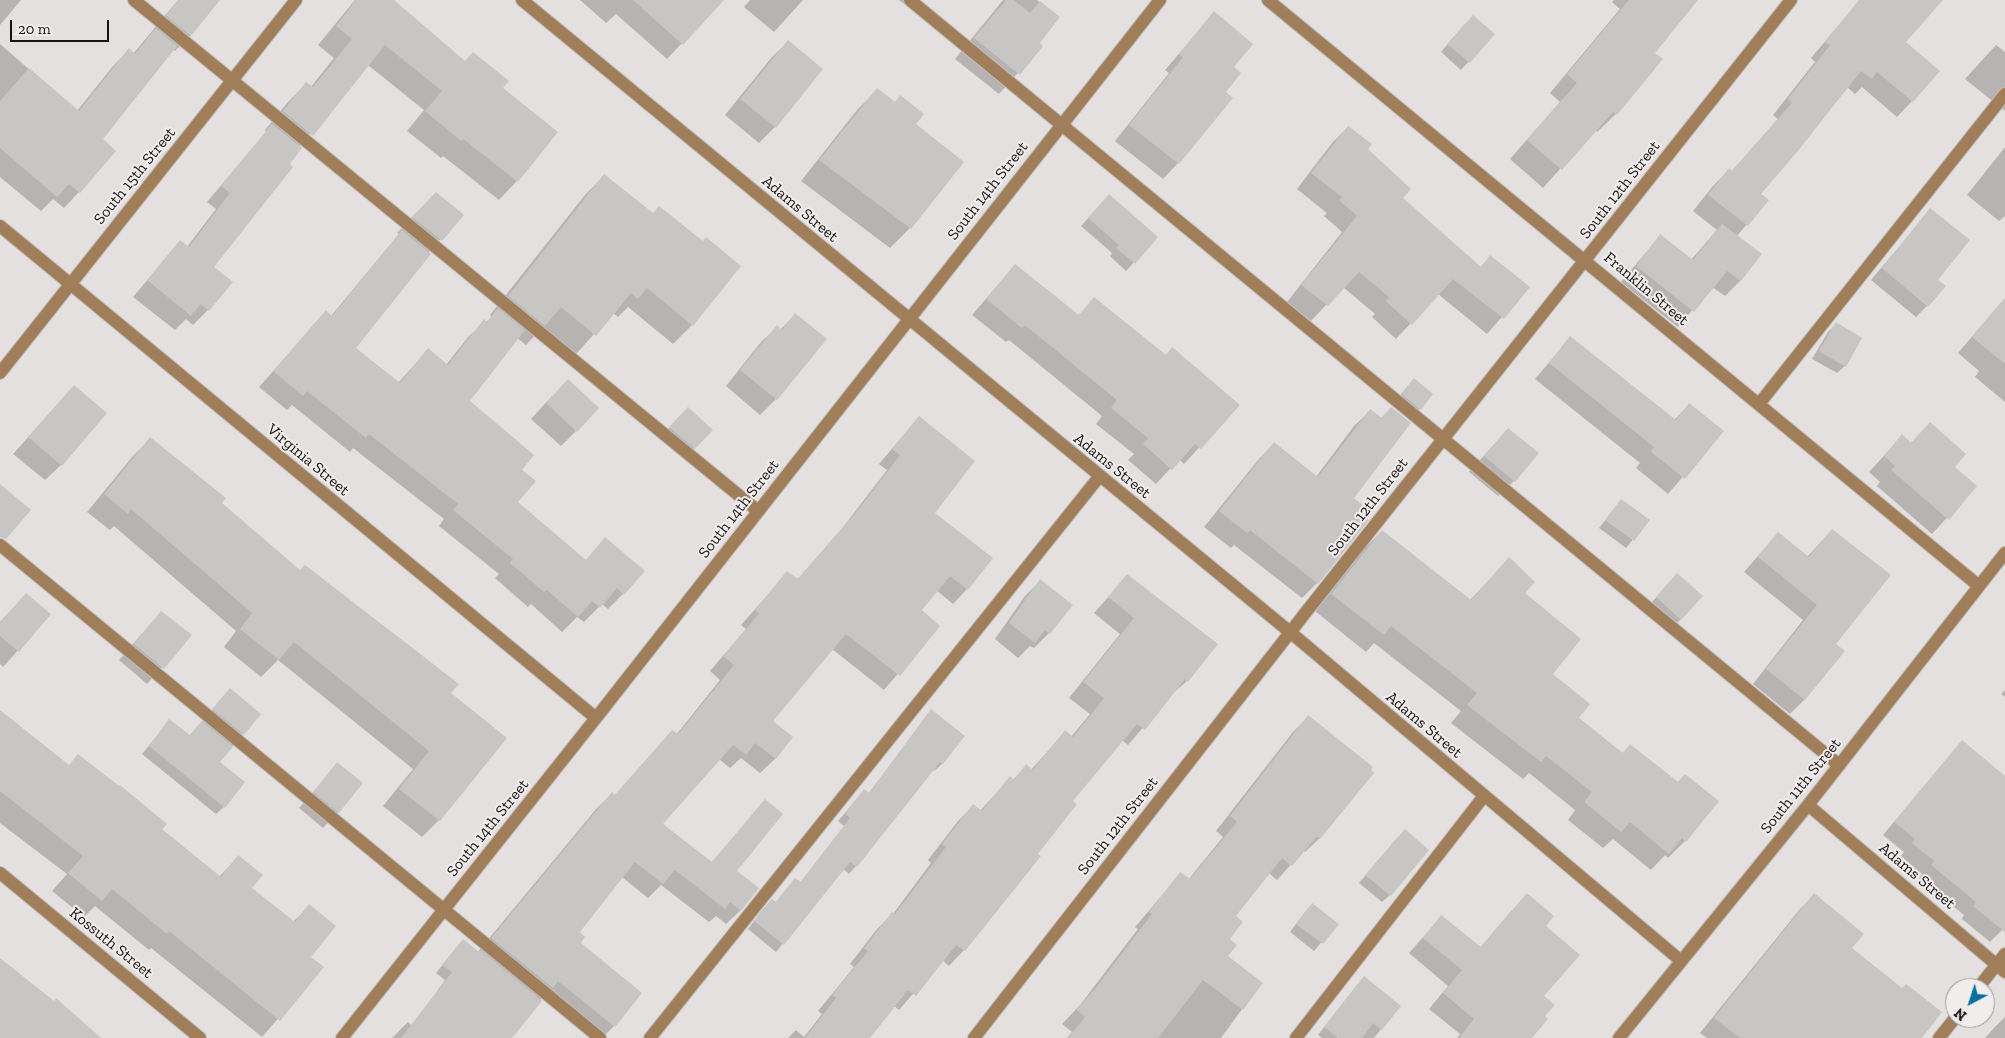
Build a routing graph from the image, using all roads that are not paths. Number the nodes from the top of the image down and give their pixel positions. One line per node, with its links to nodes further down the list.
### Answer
1 (134, 0): 8 (street)
2 (296, 0): 8 (street, South 15th Street)
3 (522, 0): 14 (street, Adams Street)
4 (910, 0): 10 (street)
5 (1160, 0): 10 (street, South 14th Street)
6 (1268, 0): 12 (street, Franklin Street)
7 (1791, 0): 12 (street, South 12th Street)
8 (232, 80): 13 (street, South 15th Street); 19 (street)
9 (2005, 94): 16 (street)
10 (1061, 124): 14 (street, South 14th Street); 17 (street)
11 (0, 226): 13 (street, Virginia Street)
12 (1586, 260): 16 (street, Franklin Street); 17 (street, South 12th Street)
13 (70, 283): 15 (street, South 15th Street); 24 (street, Virginia Street)
14 (908, 319): 18 (street, Adams Street); 19 (street, South 14th Street)
15 (0, 373)
16 (1759, 404): 22 (street, Franklin Street)
17 (1443, 438): 23 (street, South 12th Street); 25 (street)
18 (1099, 477): 23 (street, Adams Street); 38 (street)
19 (758, 511): 24 (street, South 14th Street)
20 (0, 546): 29 (street)
21 (2005, 553): 22 (street, South 11th Street)
22 (1979, 586): 25 (street, South 11th Street)
23 (1290, 632): 26 (street, Adams Street); 39 (street, South 12th Street)
24 (596, 718): 29 (street, South 14th Street)
25 (1839, 765): 27 (street, South 11th Street)
26 (1484, 796): 31 (street, Adams Street); 40 (street)
27 (1808, 805): 31 (street, South 11th Street); 32 (street, Adams Street)
28 (0, 873): 35 (street, Kossuth Street)
29 (443, 910): 36 (street, South 14th Street); 37 (street)
30 (2005, 954): 32 (street)
31 (1680, 960): 41 (street, South 11th Street)
32 (2001, 969): 33 (street)
33 (1990, 978)
34 (1947, 1028): 42 (street)
35 (200, 1038)
36 (342, 1038)
37 (600, 1038)
38 (650, 1038)
39 (974, 1038)
40 (1296, 1038)
41 (1619, 1038)
42 (1939, 1038)

